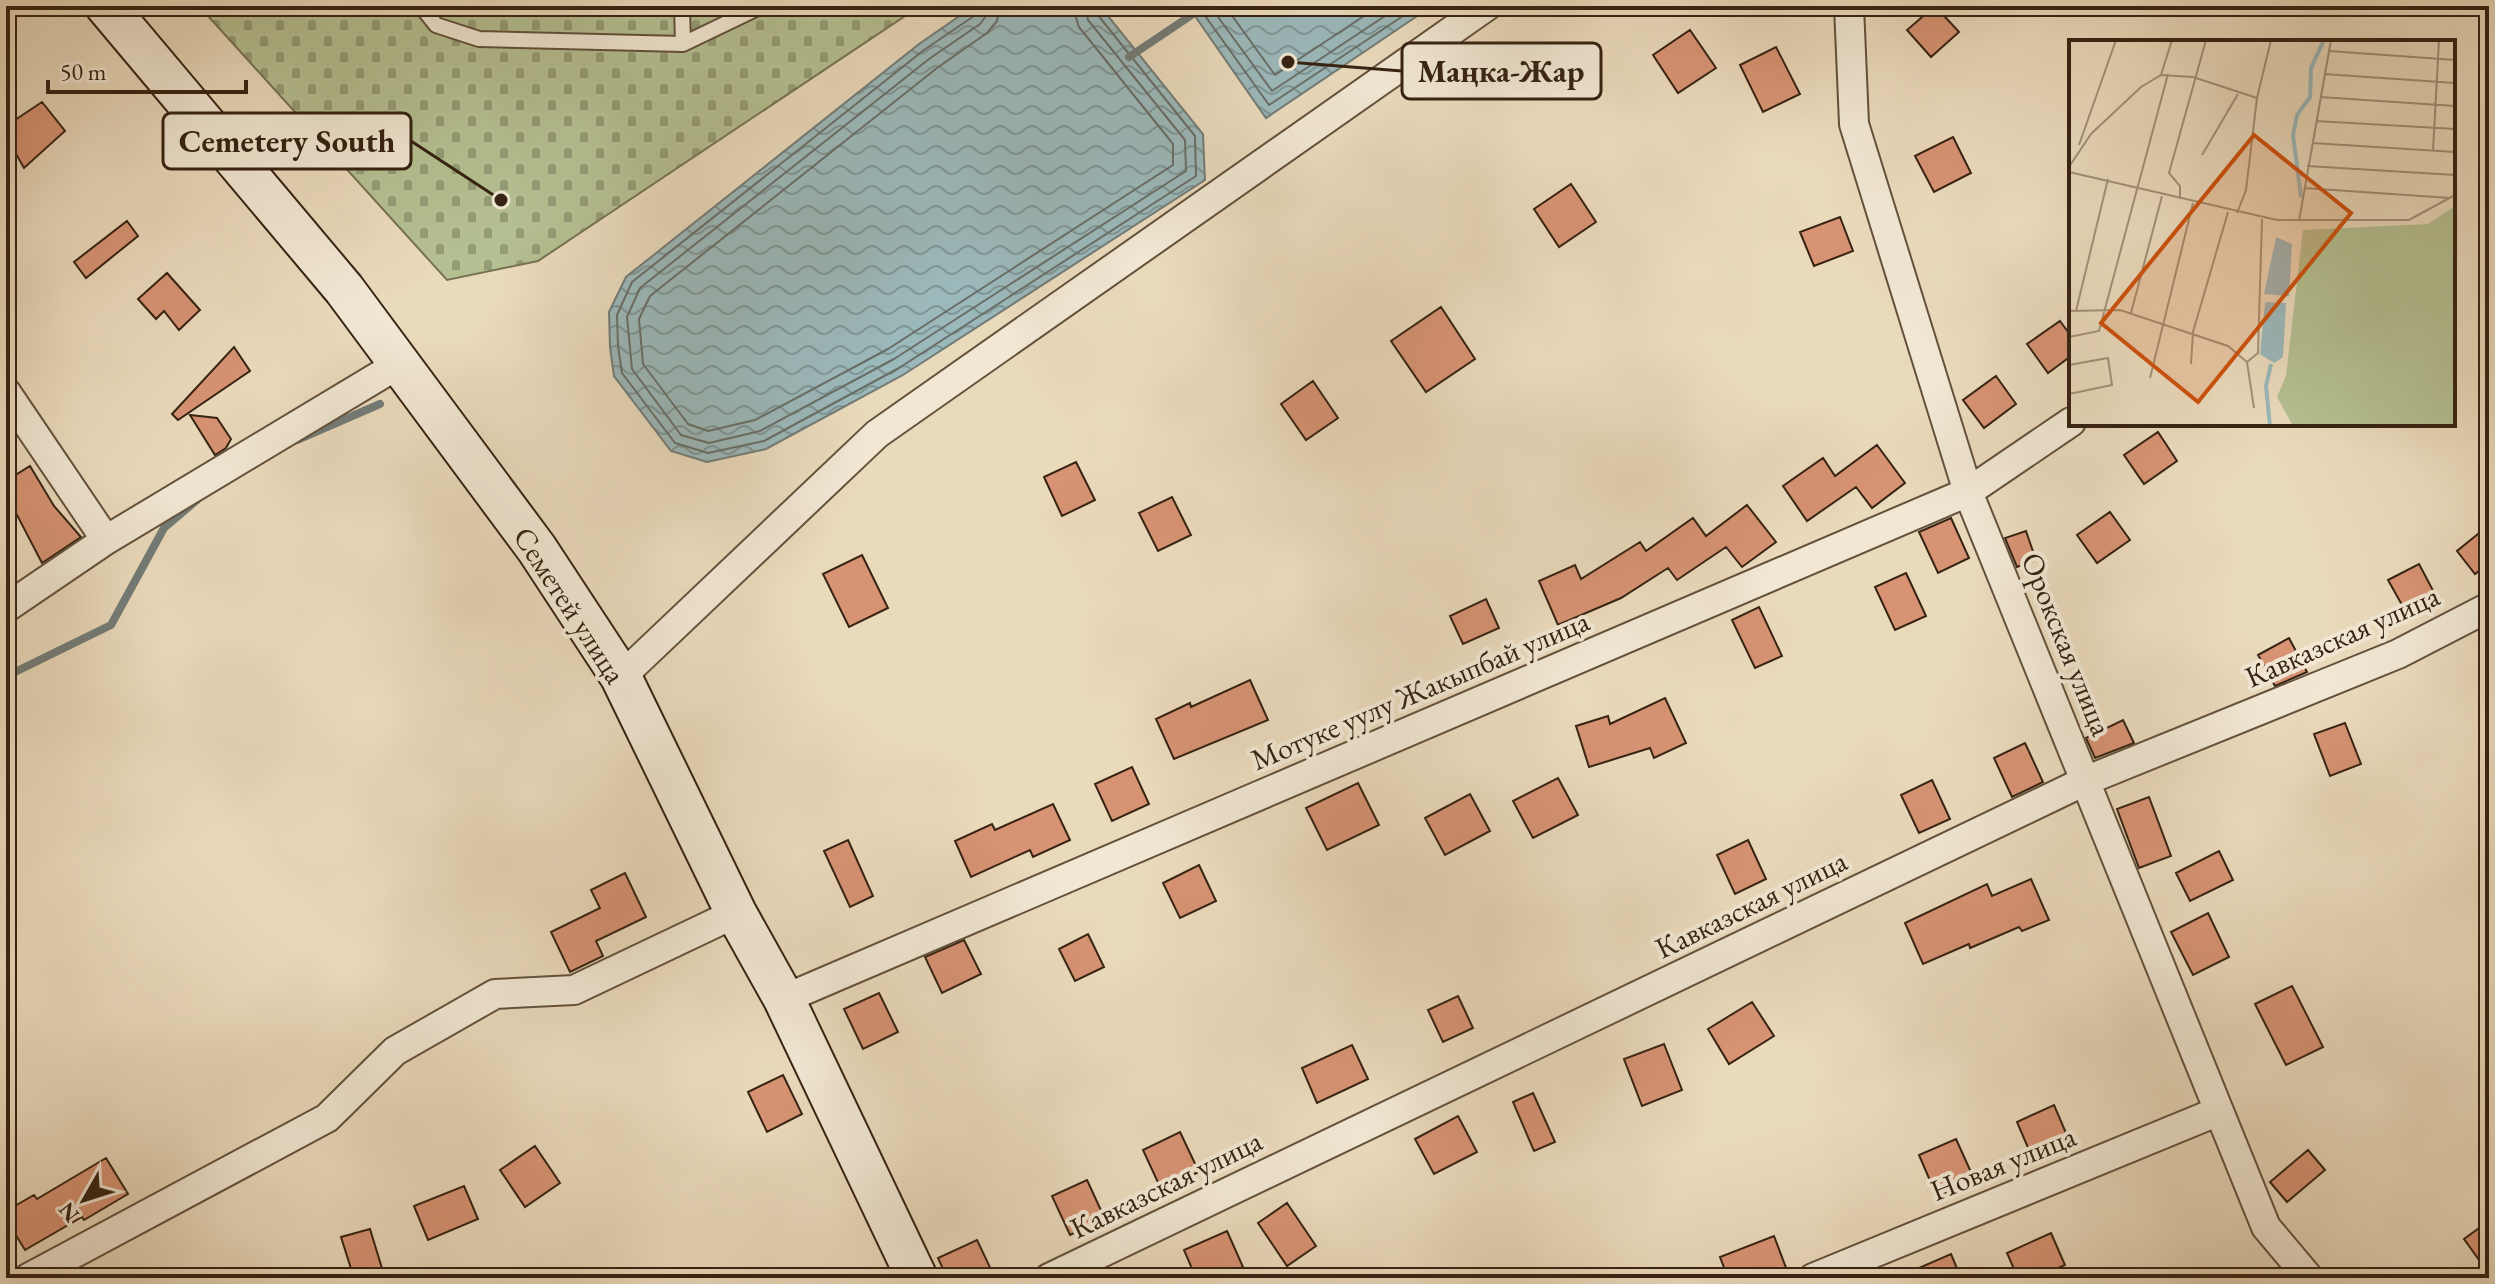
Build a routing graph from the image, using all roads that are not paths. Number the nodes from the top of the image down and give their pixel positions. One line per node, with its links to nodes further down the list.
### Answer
1 (106, 6): 8 (street, Семетей улица)
2 (421, 6): 7 (lane)
3 (682, 6): 7 (lane)
4 (762, 6): 7 (lane)
5 (1487, 6): 15 (street)
6 (1849, 6): 11 (street, Орокская улица)
7 (683, 44)
8 (399, 364): 12 (street); 15 (street, Семетей улица)
9 (6, 392): 12 (street)
10 (2069, 423): 11 (street, Мотуке уулу Жакыпбай улица)
11 (1968, 492): 16 (street, Орокская улица); 18 (street, Мотуке уулу Жакыпбай улица)
12 (106, 540): 14 (street)
13 (2489, 607): 16 (street, Кавказская улица)
14 (6, 608)
15 (621, 677): 17 (street, Семетей улица)
16 (2085, 781): 19 (street, Орокская улица); 22 (street, Кавказская улица)
17 (736, 913): 18 (street, Семетей улица); 20 (street)
18 (784, 999): 21 (street, Семетей улица)
19 (2219, 1111): 23 (street, Новая улица); 24 (street, Орокская улица)
20 (28, 1278)
21 (917, 1278)
22 (1049, 1278)
23 (1813, 1278)
24 (2309, 1278)

